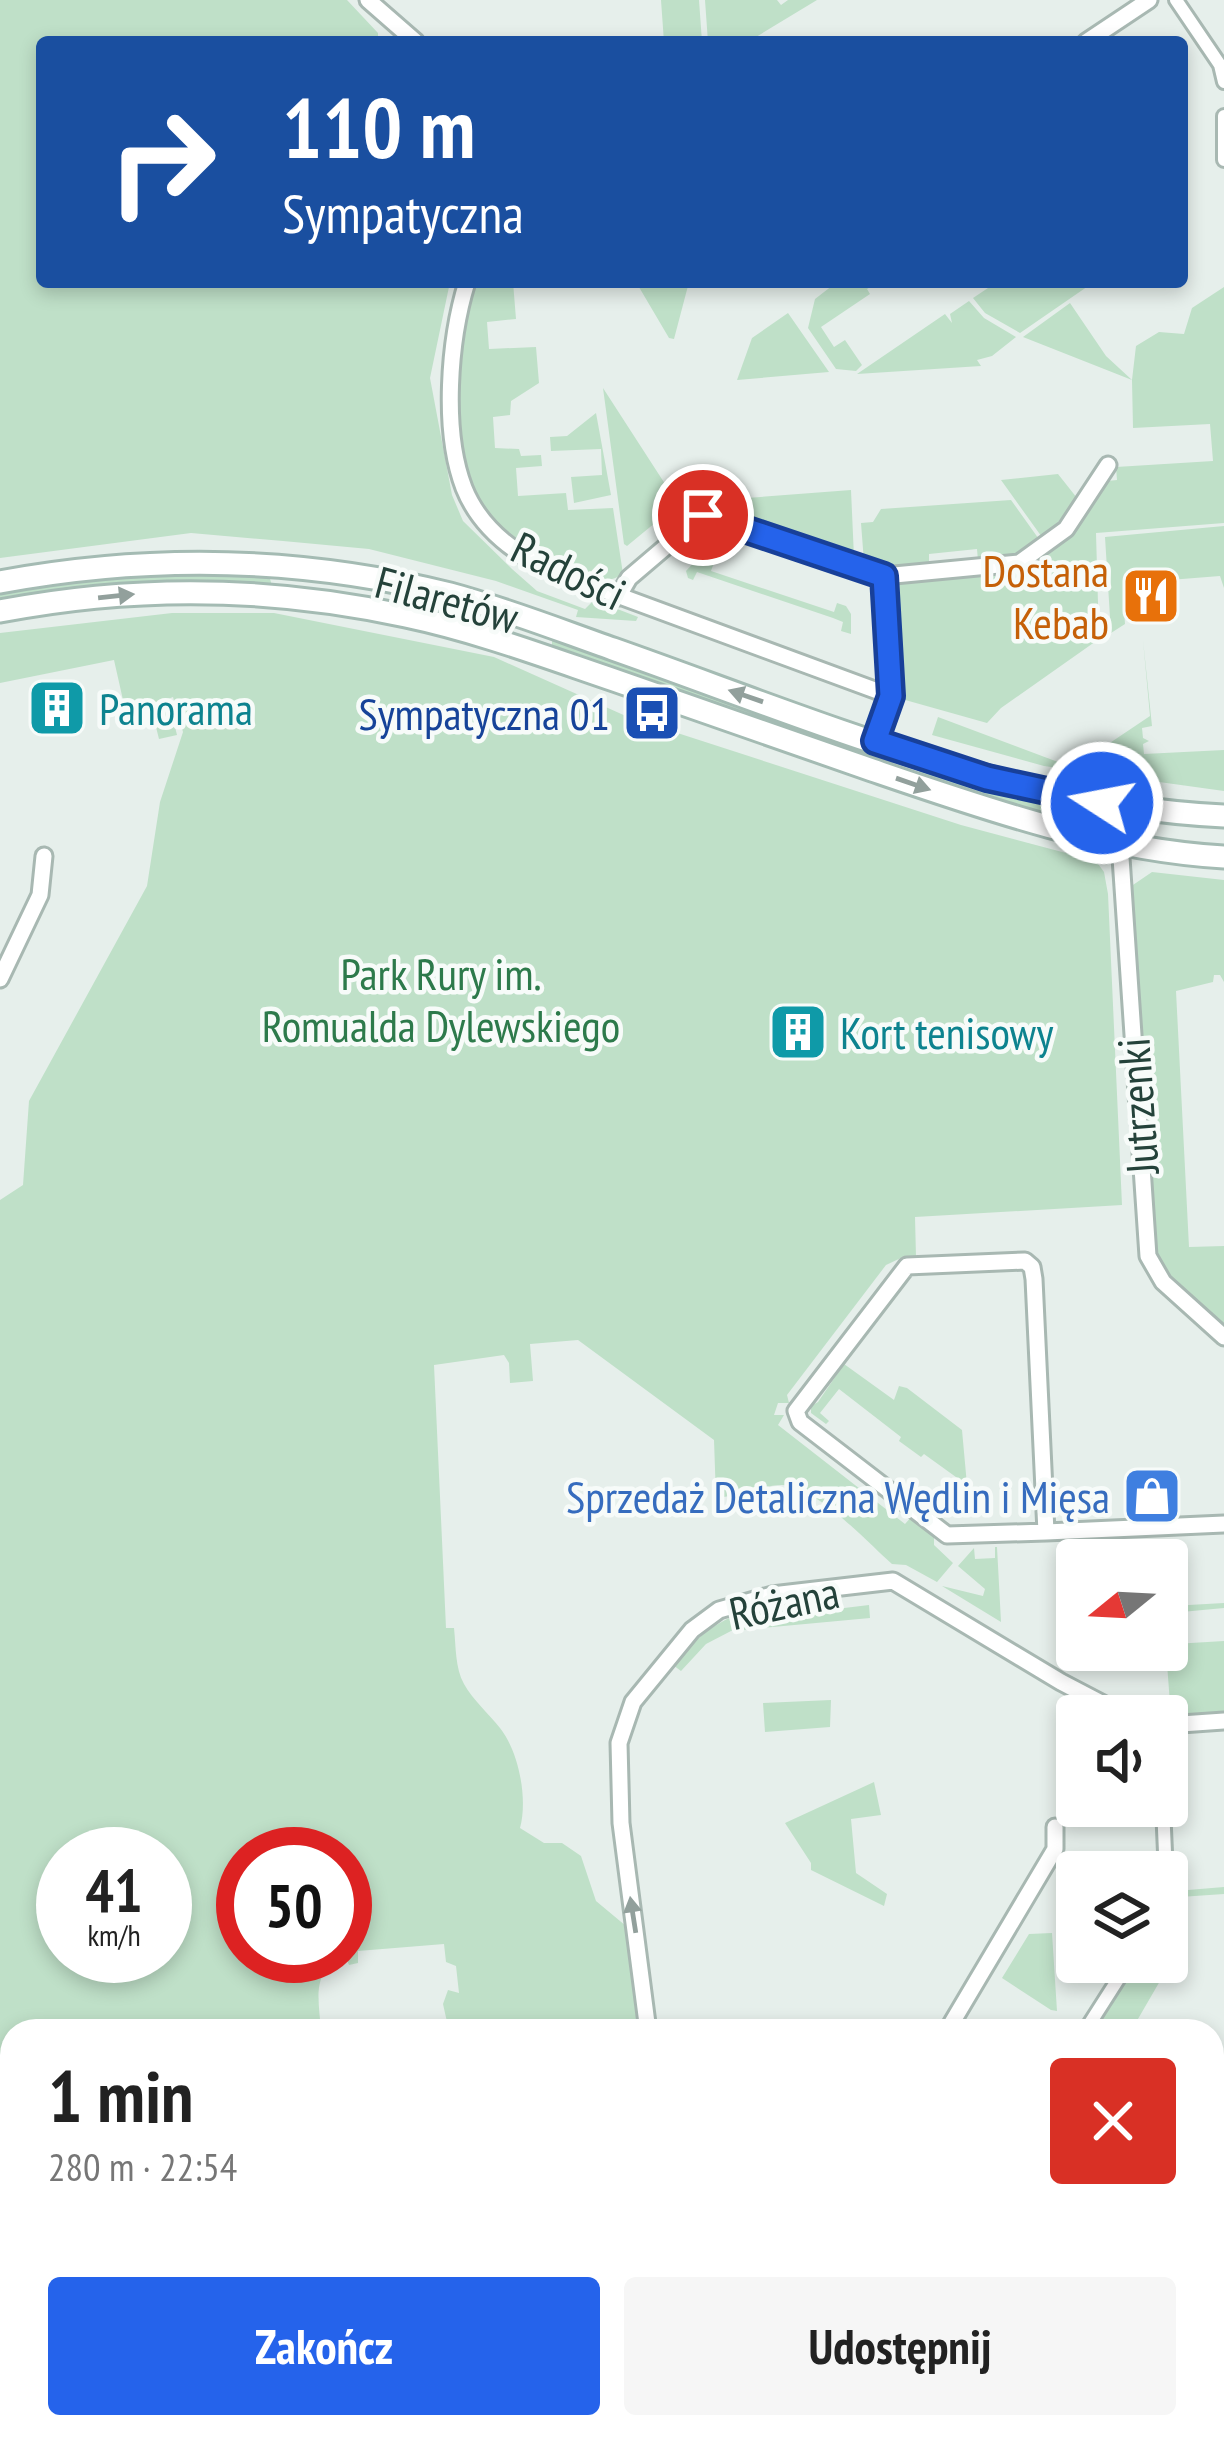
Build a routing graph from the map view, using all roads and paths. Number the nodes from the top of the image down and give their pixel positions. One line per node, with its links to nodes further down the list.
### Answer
1 (368, 0): 4 (street)
2 (1149, 0): 5 (street)
3 (1176, 0): 6 (street)
4 (409, 36)
5 (1095, 36)
6 (1224, 82)
7 (1224, 116): 8 (street)
8 (1224, 160)
9 (466, 288): 13 (street, Radości)
10 (1108, 465): 11 (street)
11 (884, 576): 13 (street); 15 (street)
12 (0, 582): 16 (main road, Filaretów, one-way to 12)
13 (618, 597): 15 (street, Radości)
14 (0, 611): 17 (main road, Filaretów, one-way to 17)
15 (891, 696): 16 (street)
16 (875, 741): 17 (main road); 18 (main road, Filaretów)
17 (864, 767): 20 (main road, Filaretów, one-way to 20)
18 (1153, 811): 19 (main road, Filaretów); 20 (main road)
19 (1224, 816)
20 (1120, 843): 22 (main road, Filaretów); 24 (street, Jutrzenki)
21 (44, 856): 23 (street)
22 (1224, 856)
23 (0, 979)
24 (1224, 1337)
25 (1224, 1524): 26 (street)
26 (1046, 1532): 26 (street)
27 (1086, 1695): 32 (street, Różana, one-way to 27)
28 (1224, 1721): 29 (street)
29 (1188, 1724)
30 (1055, 1827): 33 (street)
31 (1116, 1983): 34 (street)
32 (647, 2019)
33 (954, 2019)
34 (1093, 2019)

